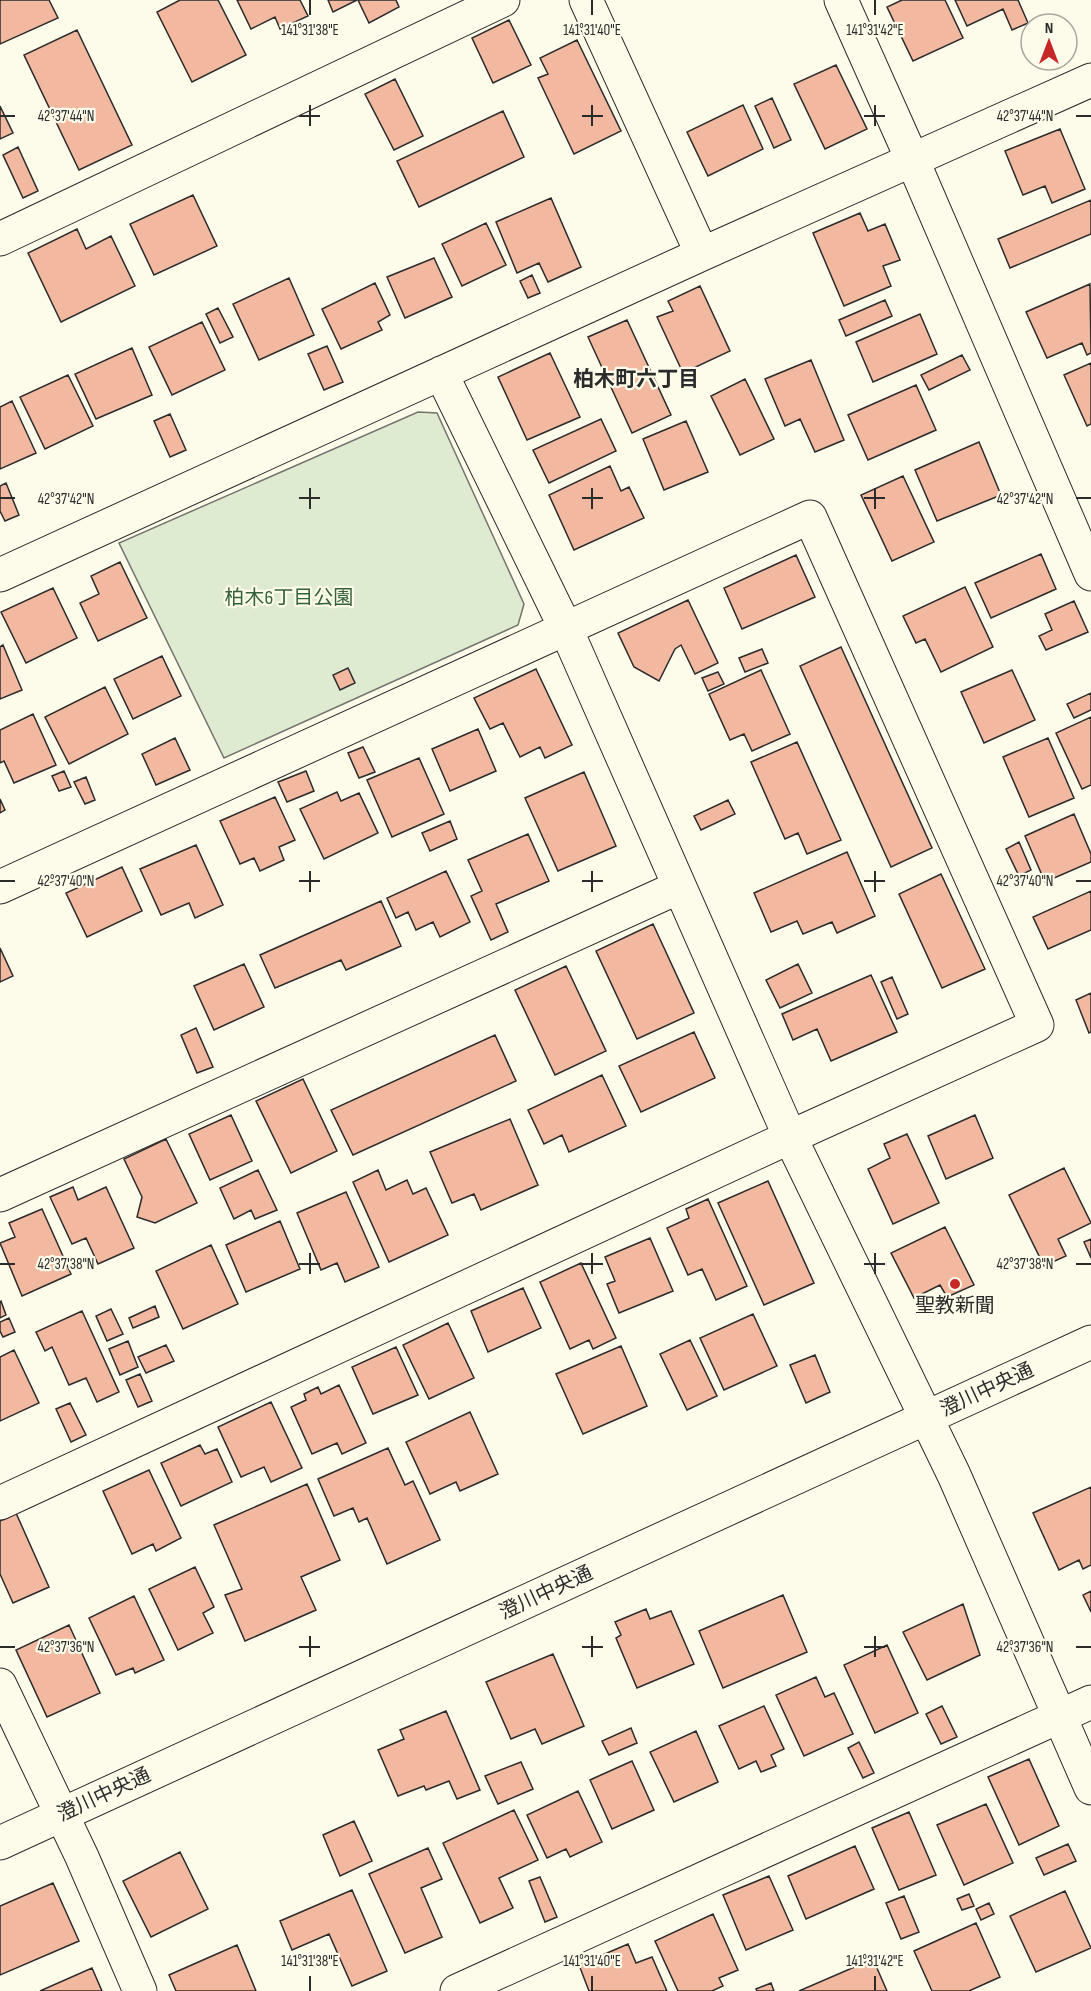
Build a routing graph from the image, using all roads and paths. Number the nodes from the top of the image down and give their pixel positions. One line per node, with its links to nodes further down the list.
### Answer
1 (503, 0): 6 (street)
2 (586, 0): 7 (street)
3 (841, 0): 5 (street)
4 (1091, 80): 5 (street)
5 (912, 159): 7 (street); 9 (street)
6 (0, 239)
7 (702, 254): 8 (street)
8 (441, 373): 11 (street); 12 (street)
9 (1079, 511): 10 (street)
10 (1091, 574)
11 (0, 575)
12 (566, 629): 13 (street); 14 (street); 15 (street)
13 (679, 886): 15 (street); 16 (street)
14 (0, 887)
15 (790, 1137): 18 (street); 19 (street)
16 (0, 1195)
17 (1091, 1342): 18 (street, 澄川中央通)
18 (927, 1418): 22 (street); 24 (street, 澄川中央通)
19 (0, 1503)
20 (0, 1685): 24 (street)
21 (1091, 1702): 22 (street)
22 (1058, 1716): 23 (street); 27 (street)
23 (1091, 1788)
24 (62, 1814): 25 (street, 澄川中央通); 26 (street)
25 (0, 1843)
26 (140, 1991)
27 (457, 1991)

